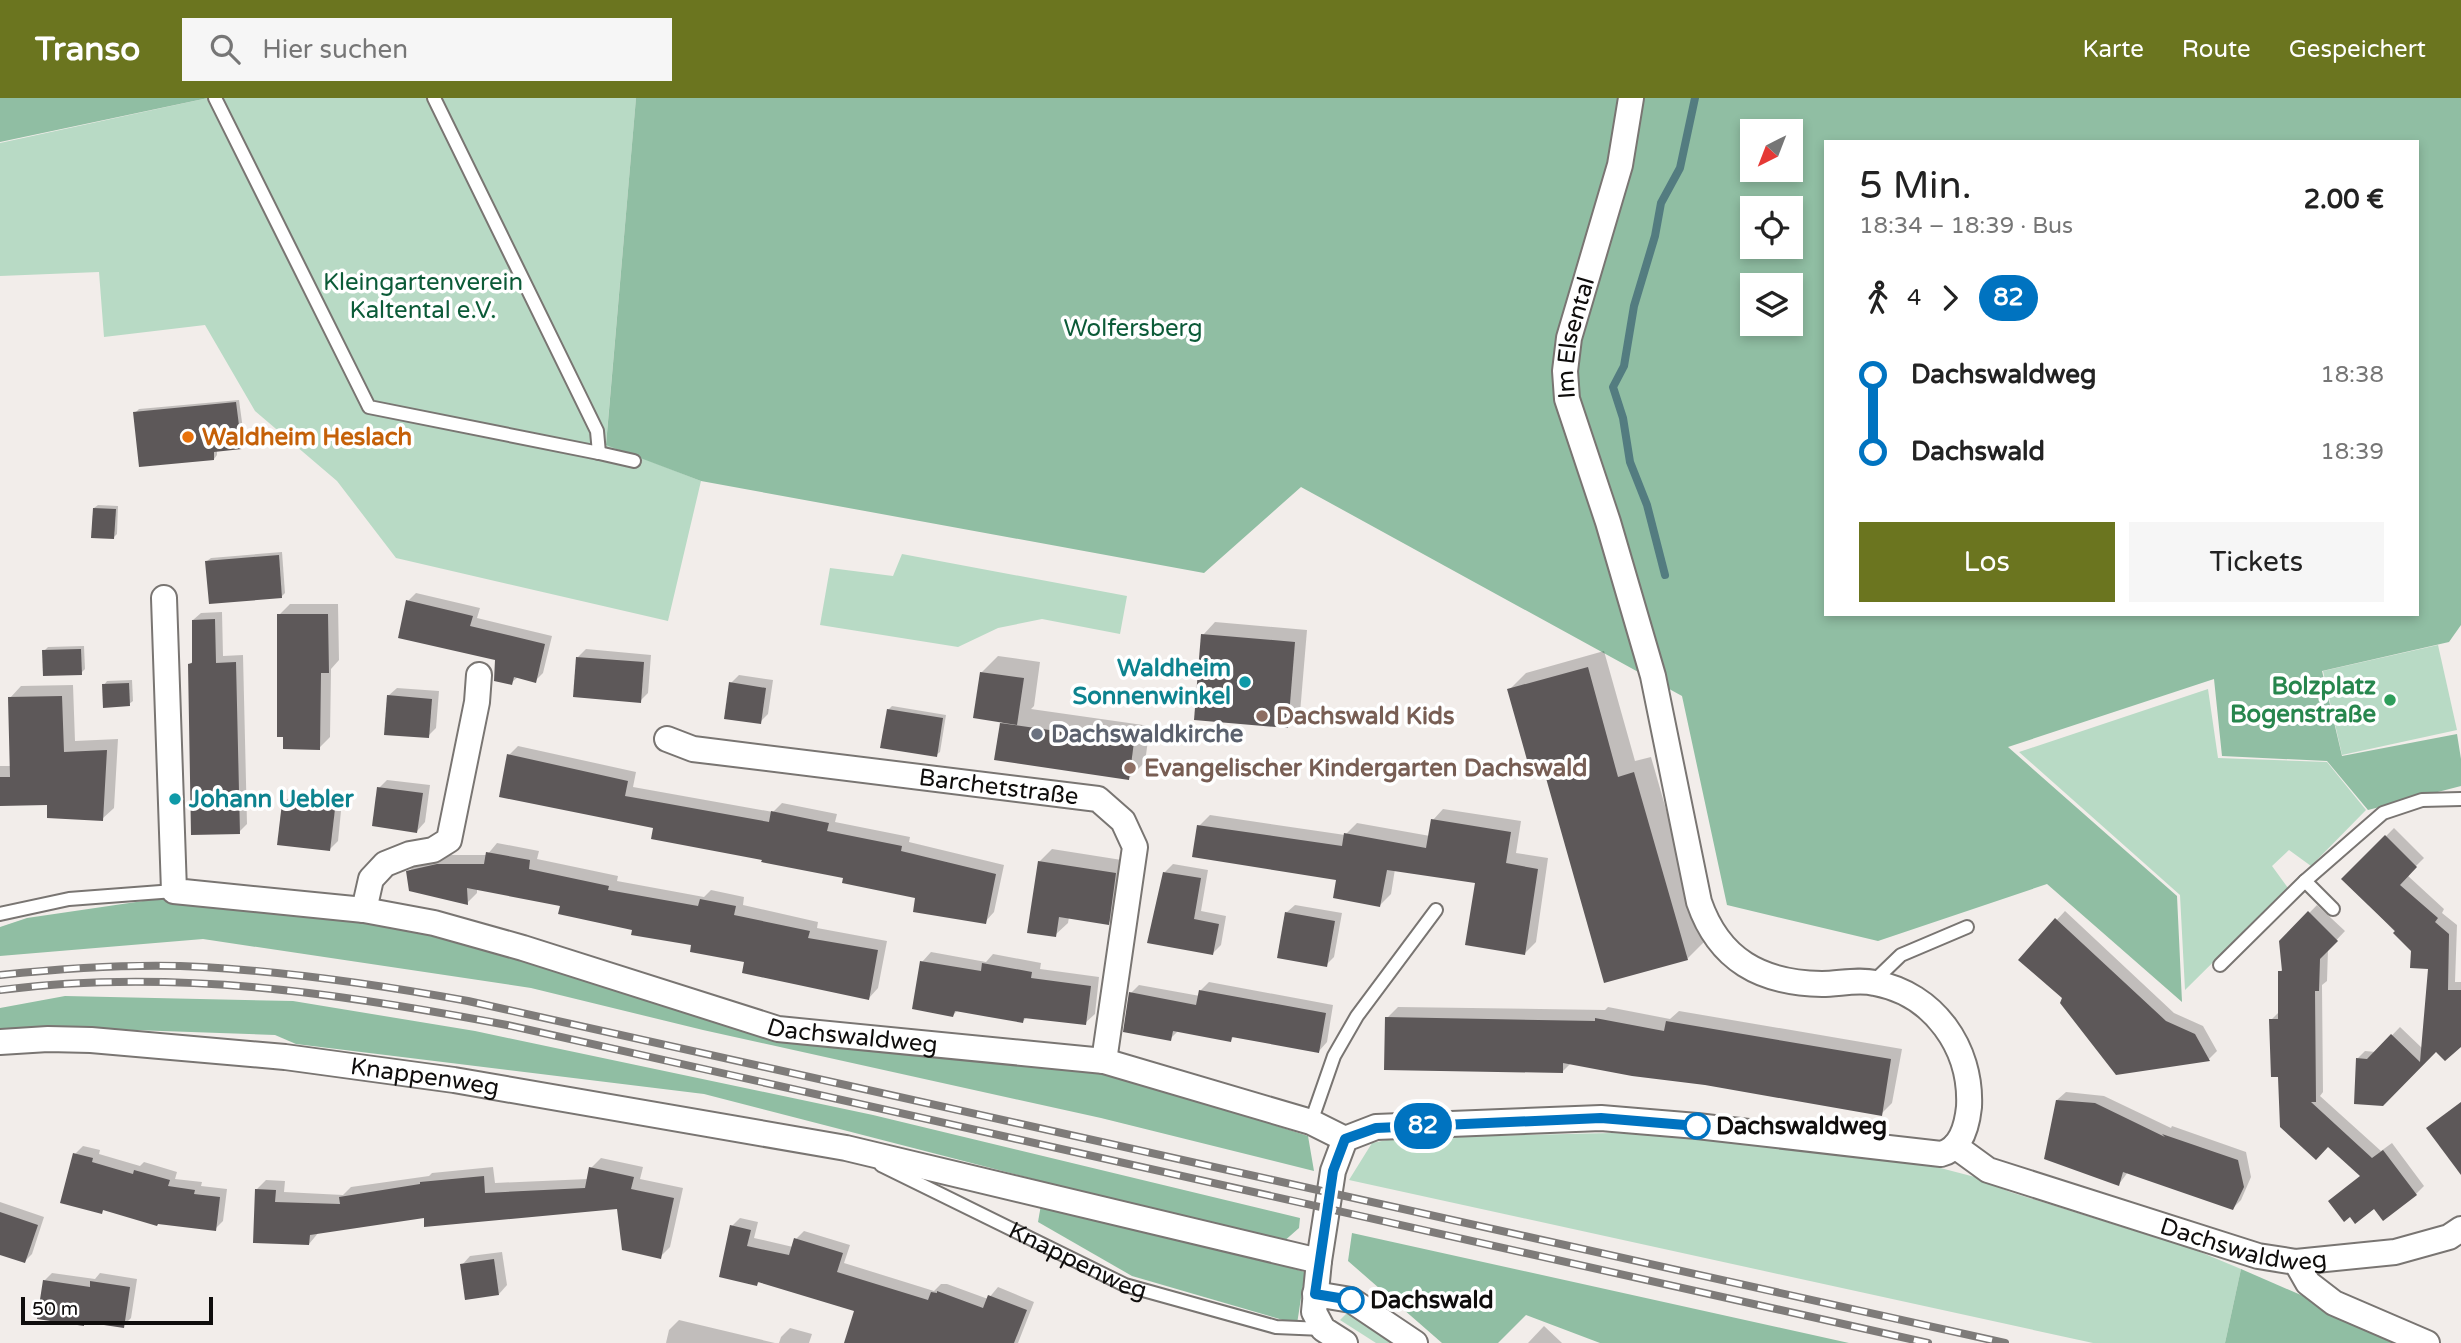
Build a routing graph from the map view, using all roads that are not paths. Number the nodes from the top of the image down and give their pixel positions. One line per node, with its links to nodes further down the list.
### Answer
1 (215, 98): 4 (lane)
2 (434, 98): 4 (lane)
3 (1631, 98): 18 (street, Im Elsental)
4 (599, 453): 5 (lane)
5 (634, 461)
6 (164, 598): 11 (street)
7 (479, 675): 13 (street)
8 (667, 739): 20 (street, Barchetstraße)
9 (2461, 799): 10 (lane)
10 (2305, 881): 12 (lane); 17 (lane)
11 (174, 891): 13 (street, Dachswaldweg); 15 (lane, Dachswaldweg)
12 (2333, 909)
13 (364, 910): 20 (street, Dachswaldweg)
14 (1436, 910): 21 (lane)
15 (0, 914)
16 (1968, 927): 18 (lane)
17 (2220, 965)
18 (1873, 982): 23 (street)
19 (0, 1042): 24 (street, Knappenweg)
20 (1104, 1061): 21 (street, Dachswaldweg)
21 (1311, 1122): 22 (street, Dachswaldweg)
22 (1345, 1139): 23 (street); 26 (street)
23 (1955, 1146): 27 (street, Dachswaldweg)
24 (846, 1148): 26 (street, Knappenweg); 29 (lane, Knappenweg)
25 (2461, 1229): 27 (street, Dachswaldweg)
26 (1319, 1261): 28 (street)
27 (2296, 1262): 32 (street)
28 (1315, 1294): 29 (street); 31 (street)
29 (1323, 1329): 30 (street)
30 (1345, 1343)
31 (1415, 1343)
32 (2427, 1343)

